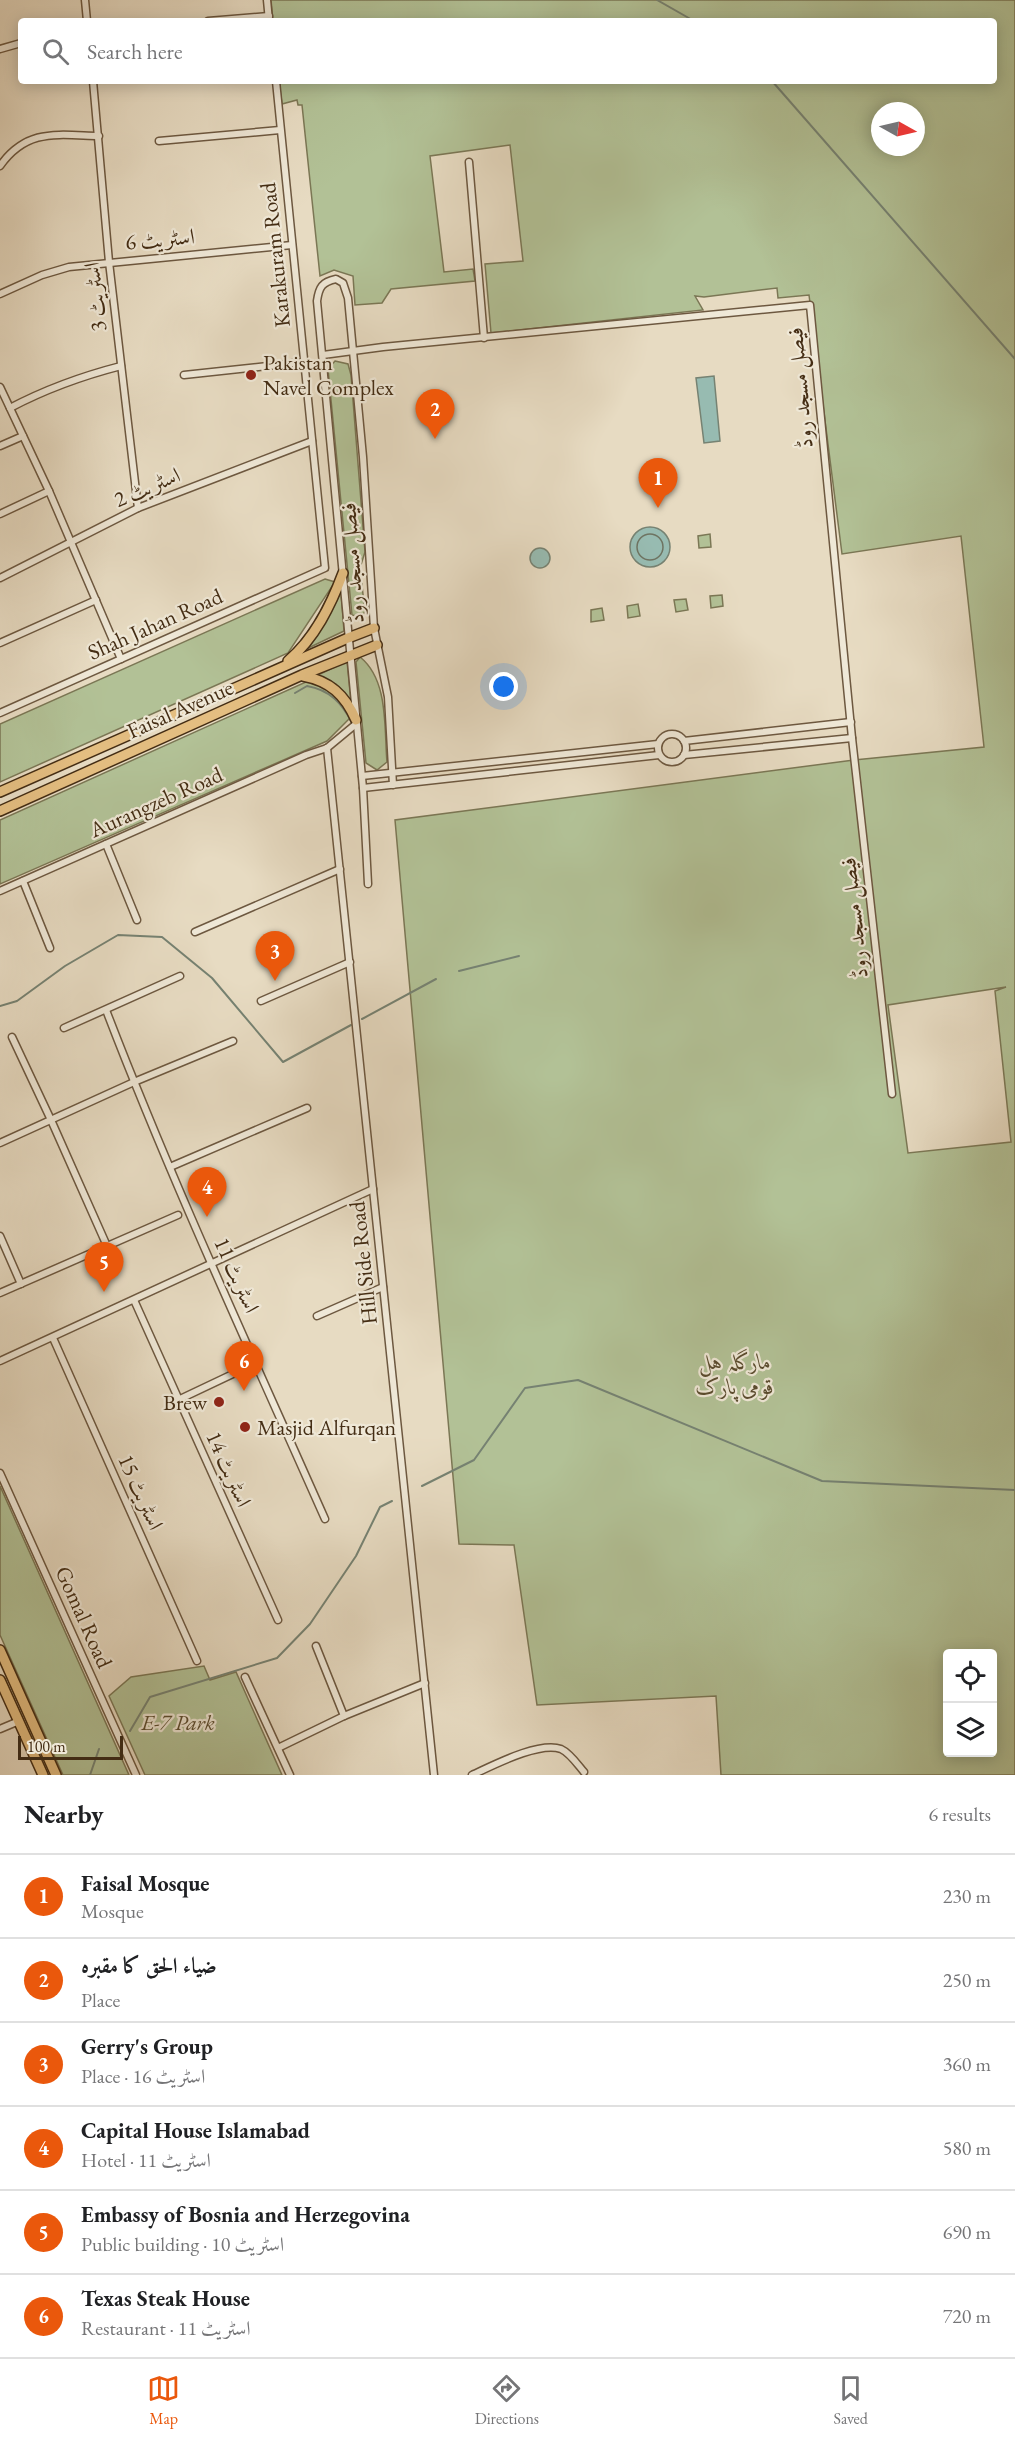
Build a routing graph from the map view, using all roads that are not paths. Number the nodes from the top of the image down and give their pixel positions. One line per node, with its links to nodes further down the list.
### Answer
1 (86, 0): 3 (street)
2 (267, 0): 4 (street)
3 (87, 18)
4 (269, 18)
5 (18, 44): 6 (street)
6 (0, 49)
7 (93, 84): 10 (street, اسٹریٹ 3)
8 (276, 84): 9 (street, Karakuram Road)
9 (280, 130): 11 (street); 14 (street, Karakuram Road)
10 (99, 136): 12 (street); 15 (street, اسٹریٹ 3)
11 (159, 141)
12 (1, 162)
13 (469, 162): 17 (street)
14 (292, 245): 15 (street, اسٹریٹ 6); 20 (street, Karakuram Road)
15 (109, 262): 16 (street, اسٹریٹ 6); 21 (street, اسٹریٹ 3)
16 (0, 293)
17 (484, 338): 18 (street, فیصل مسجد روڈ); 46 (street, فیصل مسجد روڈ)
18 (353, 351): 19 (street, فیصل مسجد روڈ); 19 (street, فیصل مسجد روڈ); 36 (street, فیصل مسجد روڈ)
19 (323, 355): 33 (street, فیصل مسجد روڈ)
20 (304, 362): 22 (street); 26 (street, Karakuram Road)
21 (121, 366): 24 (street); 29 (street, اسٹریٹ 3)
22 (184, 375)
23 (0, 387): 24 (street)
24 (10, 408): 25 (street)
25 (23, 436): 27 (street); 28 (street)
26 (312, 441): 29 (street, اسٹریٹ 2); 32 (street, Karakuram Road)
27 (0, 446)
28 (49, 491): 30 (street); 31 (street)
29 (138, 508): 31 (street, اسٹریٹ 2)
30 (0, 514)
31 (71, 542): 34 (street, اسٹریٹ 2); 35 (street)
32 (325, 568): 41 (street, Shah Jahan Road)
33 (343, 573): 37 (street, فیصل مسجد روڈ); 42 (main road)
34 (0, 578)
35 (96, 600): 38 (street); 41 (street)
36 (374, 628): 37 (main road, Faisal Avenue); 39 (street, فیصل مسجد روڈ)
37 (348, 638): 40 (street, فیصل مسجد روڈ); 42 (main road, Faisal Avenue)
38 (0, 642)
39 (376, 645): 40 (main road, Faisal Avenue); 53 (street, فیصل مسجد روڈ)
40 (350, 654): 43 (main road, Faisal Avenue); 45 (street, فیصل مسجد روڈ)
41 (121, 659): 44 (street, Shah Jahan Road)
42 (279, 668): 57 (main road, Faisal Avenue)
43 (302, 675): 45 (main road); 58 (main road, Faisal Avenue)
44 (0, 713)
45 (356, 722): 50 (street, Aurangzeb Road); 54 (street, فیصل مسجد روڈ)
46 (851, 722): 47 (street, فیصل مسجد روڈ); 48 (street)
47 (852, 738): 52 (street); 75 (street, فیصل مسجد روڈ)
48 (684, 741): 49 (street); 52 (street)
49 (658, 744): 51 (street); 53 (street)
50 (327, 748): 59 (street, Aurangzeb Road); 60 (street, Hill Side Road)
51 (659, 754): 52 (street); 55 (street)
52 (684, 755)
53 (393, 772): 54 (street); 55 (street, فیصل مسجد روڈ)
54 (362, 776): 56 (street, فیصل مسجد روڈ)
55 (393, 785): 56 (street)
56 (363, 788): 62 (street, فیصل مسجد روڈ)
57 (0, 792)
58 (0, 812)
59 (106, 844): 61 (street, Aurangzeb Road); 64 (street)
60 (340, 869): 65 (street); 67 (street, Hill Side Road)
61 (23, 881): 63 (street, Aurangzeb Road); 66 (street)
62 (369, 884)
63 (0, 891)
64 (137, 920)
65 (195, 932)
66 (50, 948)
67 (350, 962): 69 (street); 80 (street, Hill Side Road)
68 (180, 976): 70 (street)
69 (261, 1001)
70 (106, 1010): 71 (street); 74 (street, اسٹریٹ 11)
71 (64, 1028)
72 (12, 1037): 77 (street)
73 (233, 1041): 74 (street)
74 (134, 1082): 77 (street); 79 (street, اسٹریٹ 11)
75 (892, 1094)
76 (307, 1108): 79 (street)
77 (51, 1120): 78 (street); 83 (street)
78 (0, 1143)
79 (170, 1167): 84 (street, اسٹریٹ 11)
80 (373, 1189): 84 (street); 86 (street, Hill Side Road)
81 (178, 1215): 83 (street)
82 (0, 1236): 85 (street)
83 (107, 1245): 85 (street)
84 (212, 1264): 88 (street); 92 (street, اسٹریٹ 11)
85 (21, 1284): 87 (street)
86 (383, 1287): 89 (street); 102 (street, Hill Side Road)
87 (0, 1293)
88 (134, 1300): 90 (street); 93 (street, اسٹریٹ 14)
89 (317, 1316)
90 (53, 1338): 91 (street); 99 (street, اسٹریٹ 15)
91 (0, 1361)
92 (256, 1363): 93 (street); 95 (street, اسٹریٹ 11)
93 (178, 1400): 96 (street, اسٹریٹ 14)
94 (0, 1473): 110 (street, Gomal Road)
95 (326, 1519)
96 (278, 1620)
97 (316, 1646): 103 (street)
98 (0, 1650): 109 (main road)
99 (197, 1661)
100 (245, 1677): 106 (street)
101 (0, 1680): 104 (main road)
102 (424, 1683): 103 (street); 112 (street, Hill Side Road)
103 (344, 1716): 106 (street)
104 (19, 1721): 105 (street); 108 (main road)
105 (0, 1729)
106 (278, 1748): 111 (street)
107 (584, 1772): 113 (street)
108 (43, 1775)
109 (56, 1775)
110 (136, 1775)
111 (290, 1775)
112 (434, 1775)
113 (472, 1775)

